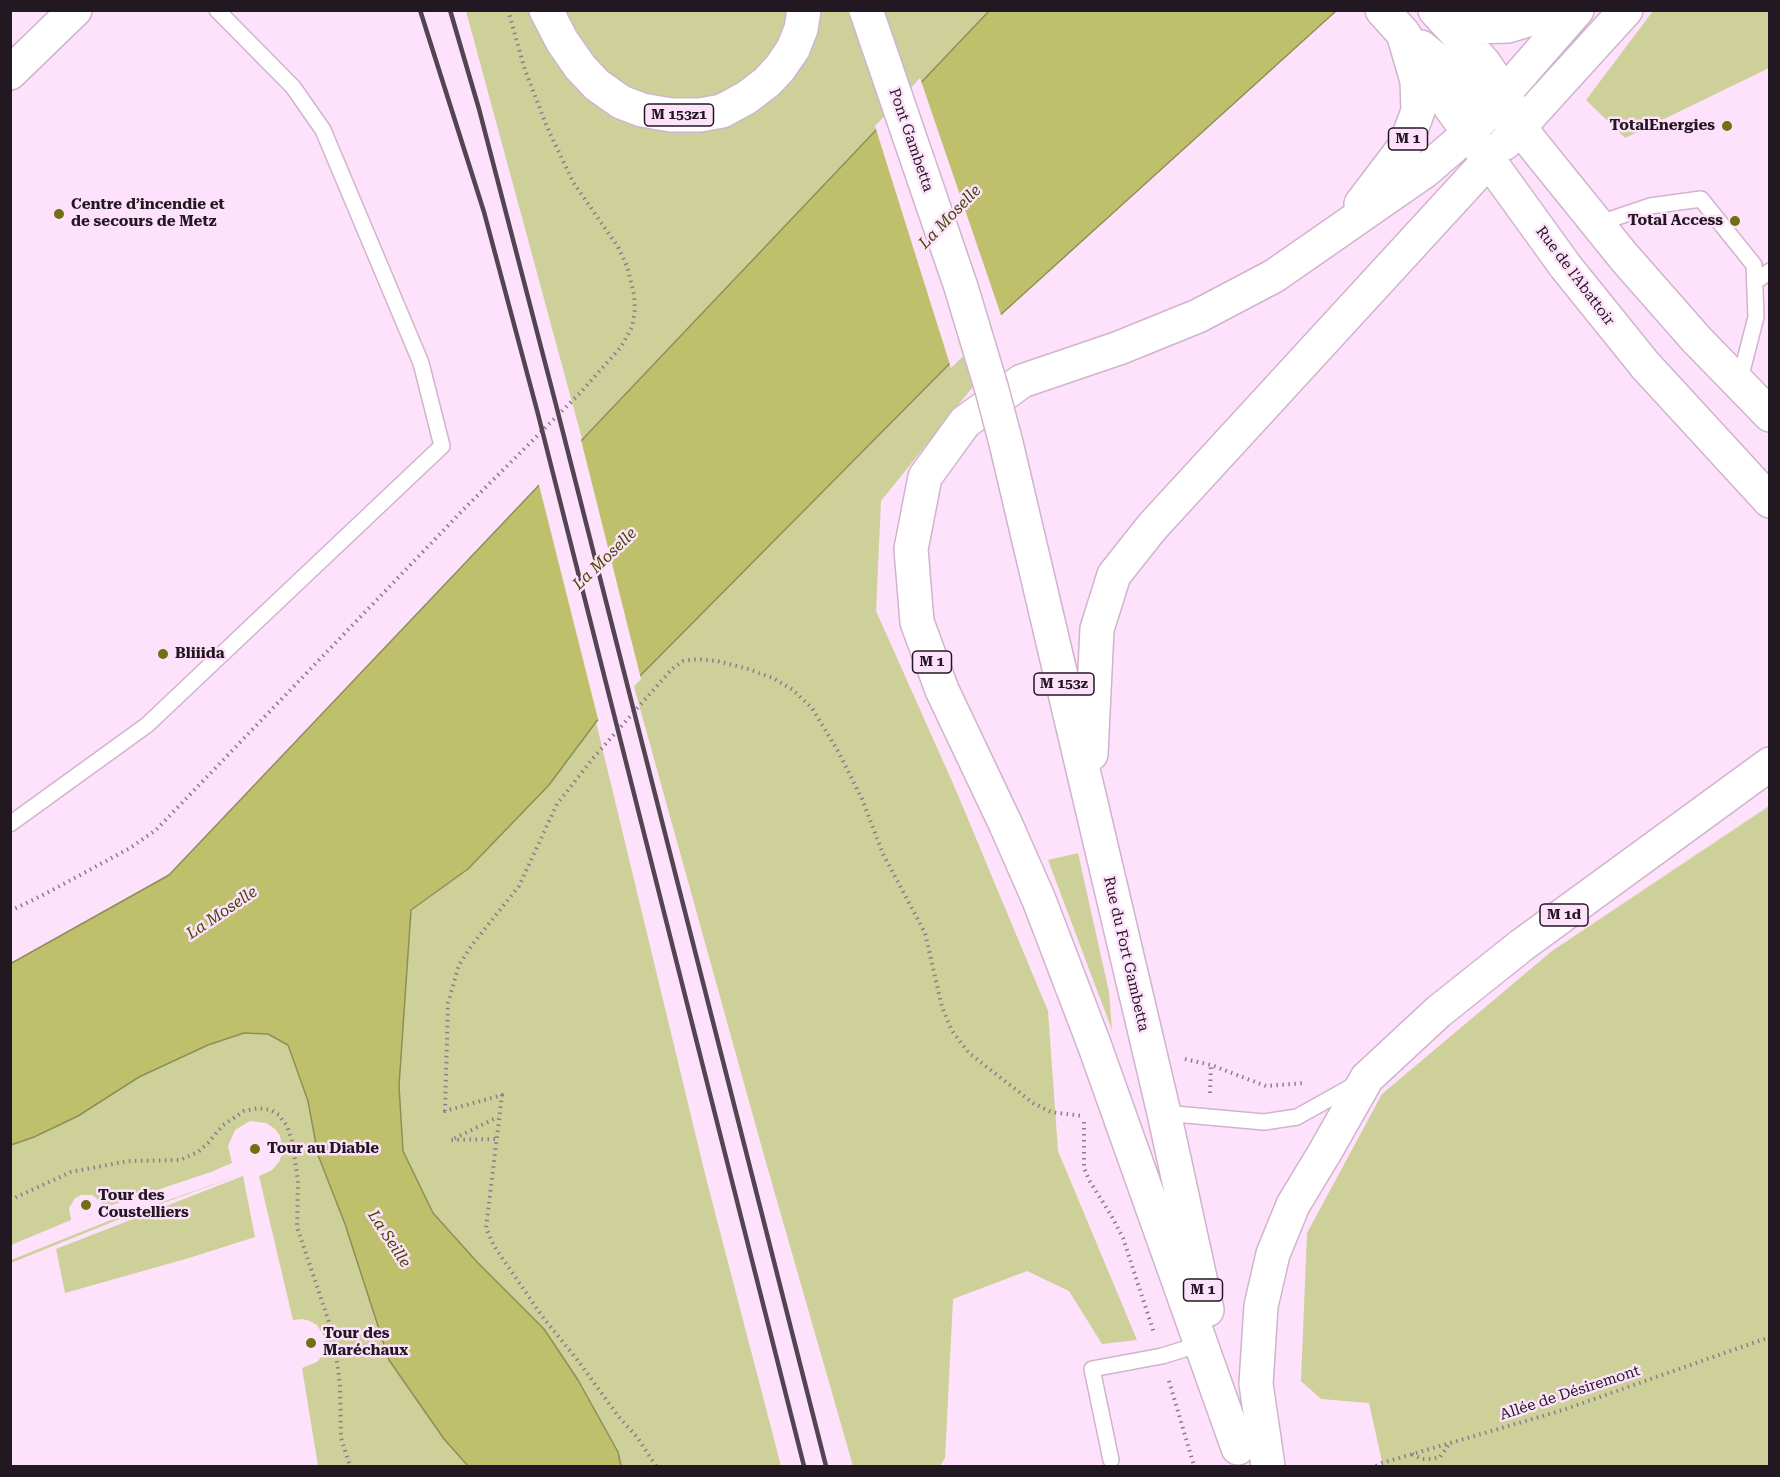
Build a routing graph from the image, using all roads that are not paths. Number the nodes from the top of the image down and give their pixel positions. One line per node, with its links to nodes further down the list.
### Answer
1 (75, 10): 11 (main road)
2 (217, 10): 27 (lane)
3 (546, 10): 4 (main road, M 153z1)
4 (804, 10)
5 (866, 10): 23 (main road, Pont Gambetta / M 153z, bridge)
6 (1436, 10): 7 (main road); 12 (main road)
7 (1547, 10)
8 (1577, 10): 12 (main road, M 1)
9 (1626, 10): 13 (main road, M 1)
10 (1392, 22): 12 (main road); 14 (main road, Rue de l'Abattoir); 17 (main road, M 1)
11 (10, 73)
12 (1500, 100): 13 (main road); 14 (main road, M 1)
13 (1519, 127): 15 (main road, M 1); 16 (main road)
14 (1469, 133): 15 (main road, Rue de l'Abattoir); 17 (main road, M 1)
15 (1489, 160): 24 (main road, Rue de l'Abattoir); 26 (main road, M 1)
16 (1597, 224): 19 (lane); 21 (main road)
17 (1344, 227): 30 (main road, M 1)
18 (1770, 271): 19 (lane)
19 (1755, 282): 20 (lane)
20 (1763, 318): 21 (lane)
21 (1739, 383): 22 (main road)
22 (1770, 415)
23 (1006, 443): 26 (main road, Rue du Fort Gambetta / M 153z)
24 (1770, 501)
25 (1770, 764): 28 (main road, M 1d)
26 (1089, 794): 29 (main road, Rue du Fort Gambetta / M 1)
27 (10, 824)
28 (1367, 1078): 29 (lane, M 1d); 33 (main road, M 1d)
29 (1164, 1113): 31 (main road, Rue du Fort Gambetta / M 1)
30 (1201, 1344): 31 (main road, M 1); 32 (lane)
31 (1240, 1457)
32 (1111, 1460)
33 (1268, 1467)

